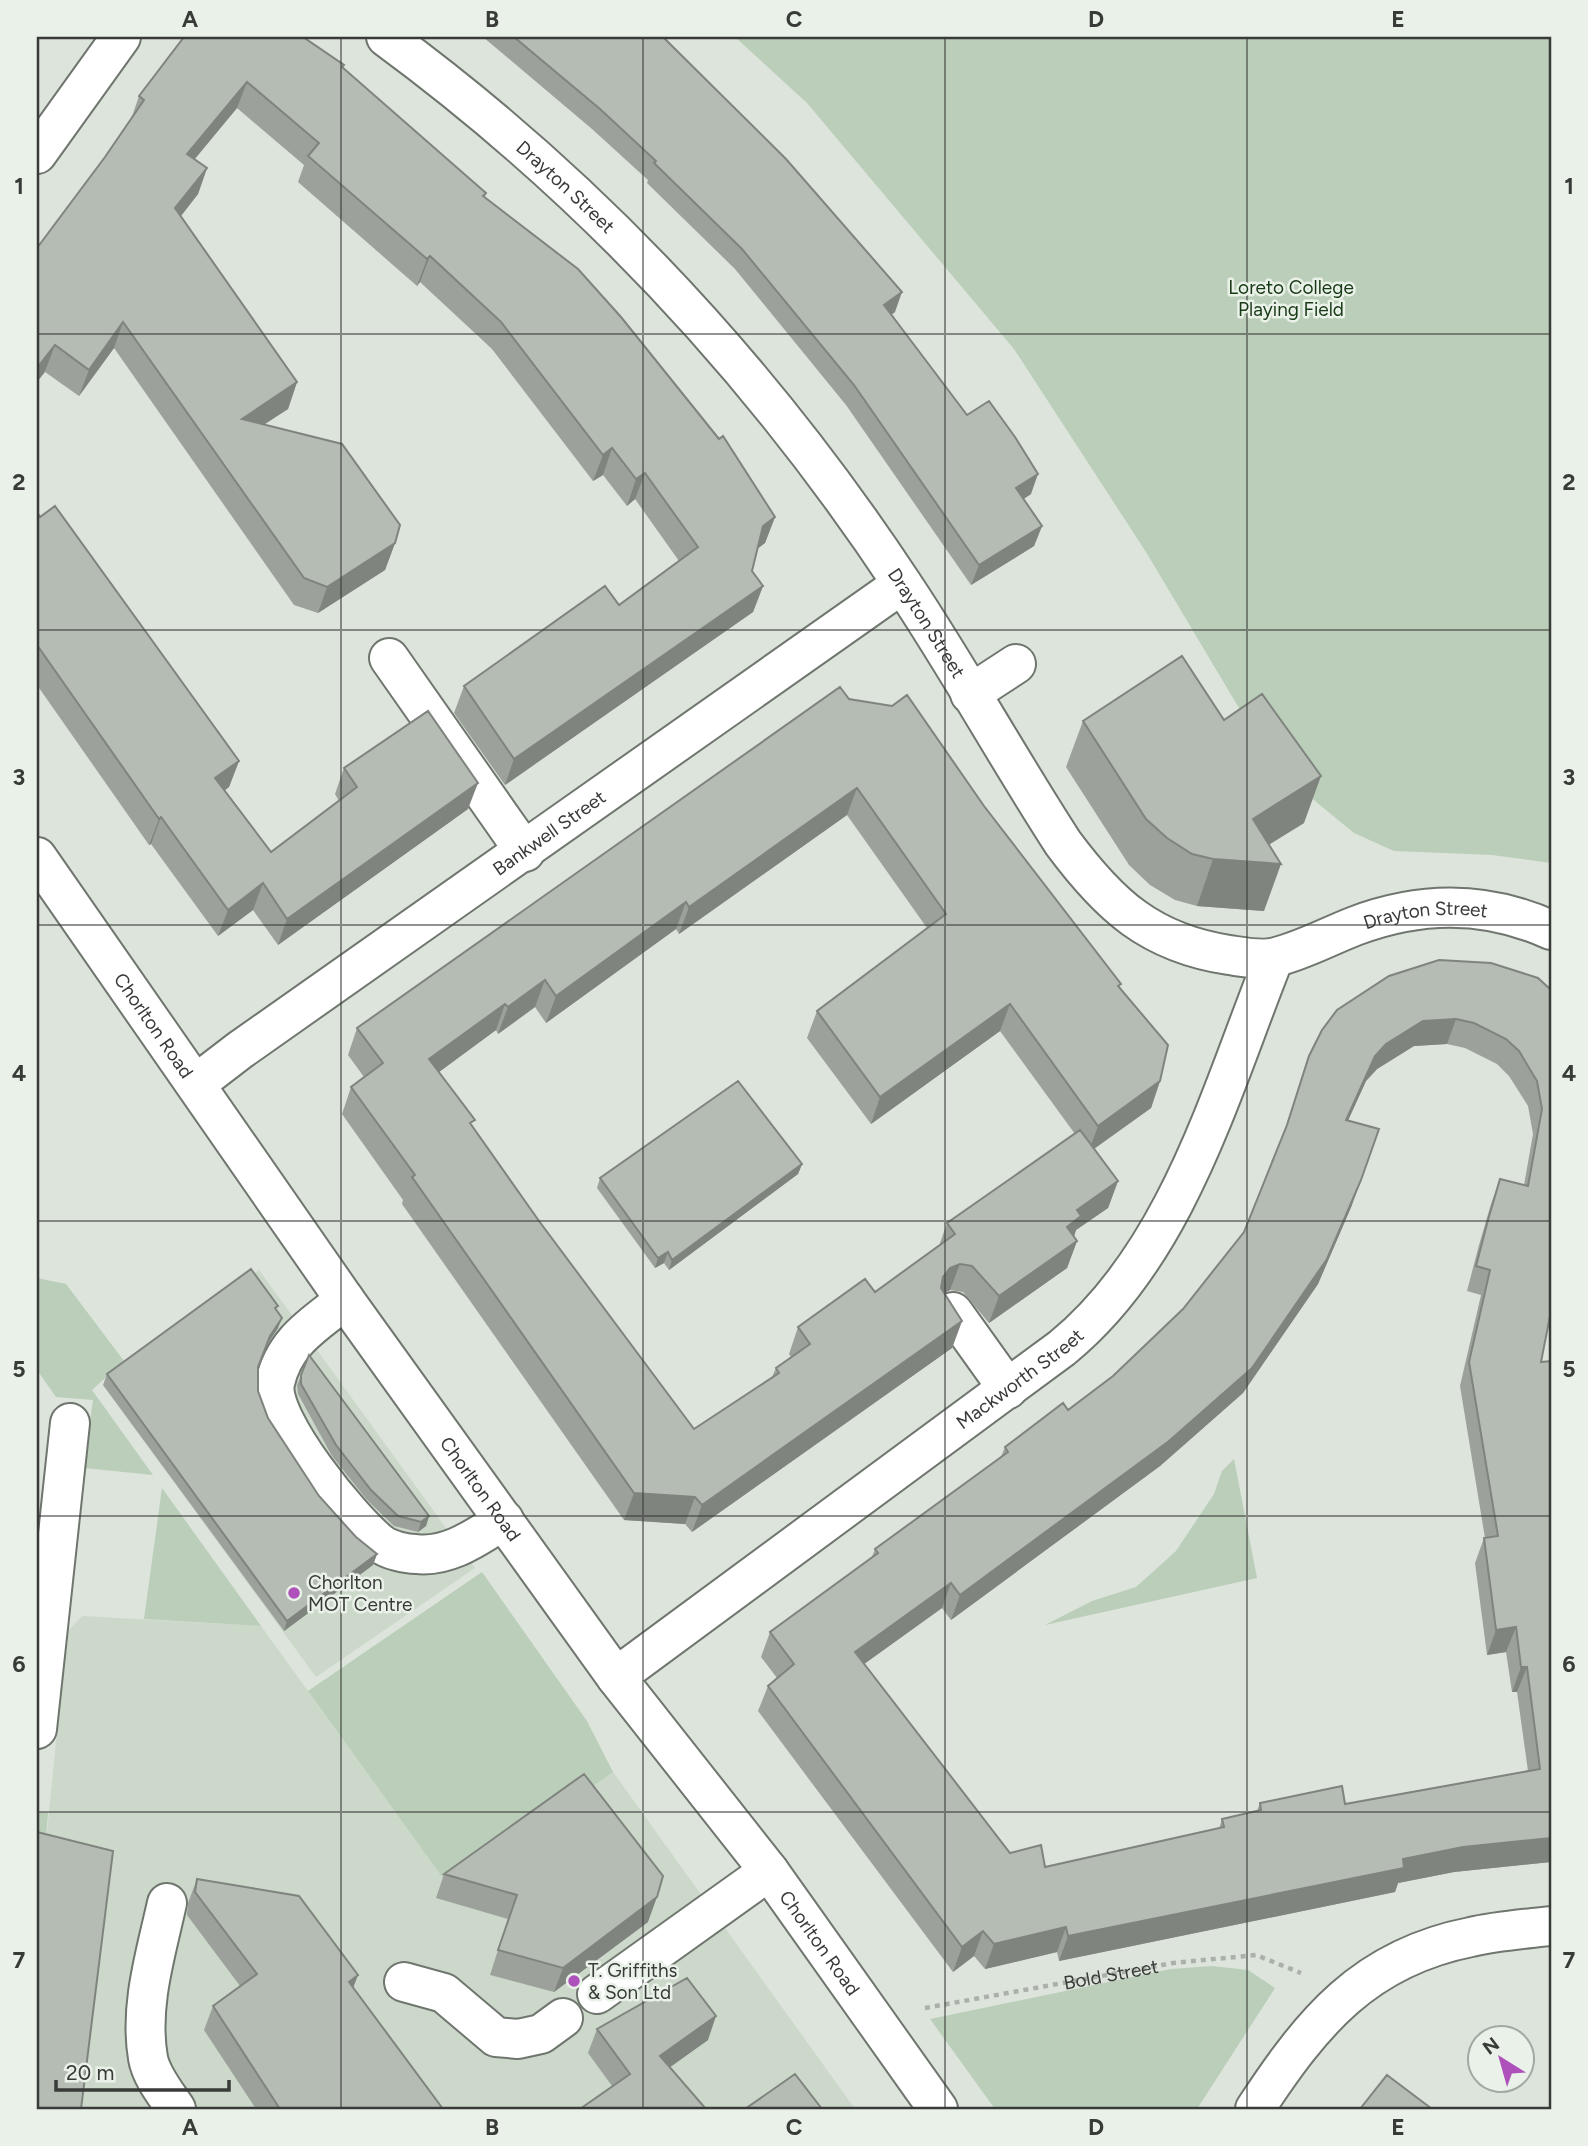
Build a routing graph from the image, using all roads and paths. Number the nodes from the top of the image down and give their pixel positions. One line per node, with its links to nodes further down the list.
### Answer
1 (121, 37): 3 (street)
2 (386, 37): 4 (street, Drayton Street)
3 (37, 154)
4 (902, 584): 7 (street, Drayton Street); 8 (street, Bankwell Street)
5 (389, 658): 8 (street)
6 (1016, 664): 7 (street)
7 (970, 694): 11 (street, Drayton Street)
8 (524, 852): 12 (street, Bankwell Street)
9 (37, 857): 12 (street, Chorlton Road)
10 (1551, 930): 11 (street, Drayton Street)
11 (1273, 958): 15 (street, Mackworth Street)
12 (197, 1083): 13 (street, Chorlton Road)
13 (345, 1300): 17 (street, Chorlton Road); 17 (street)
14 (953, 1312): 15 (street)
15 (1008, 1389): 18 (street, Mackworth Street)
16 (70, 1423): 19 (street)
17 (504, 1520): 18 (street, Chorlton Road)
18 (616, 1677): 20 (street, Chorlton Road)
19 (37, 1729)
20 (769, 1871): 24 (street); 26 (street, Chorlton Road)
21 (167, 1903): 28 (street)
22 (1551, 1926): 25 (street)
23 (404, 1982): 27 (street)
24 (597, 1994)
25 (1339, 2000): 26 (path, Bold Street); 30 (street)
26 (873, 2017): 29 (street, Chorlton Road)
27 (563, 2018)
28 (176, 2109)
29 (938, 2109)
30 (1255, 2109)

